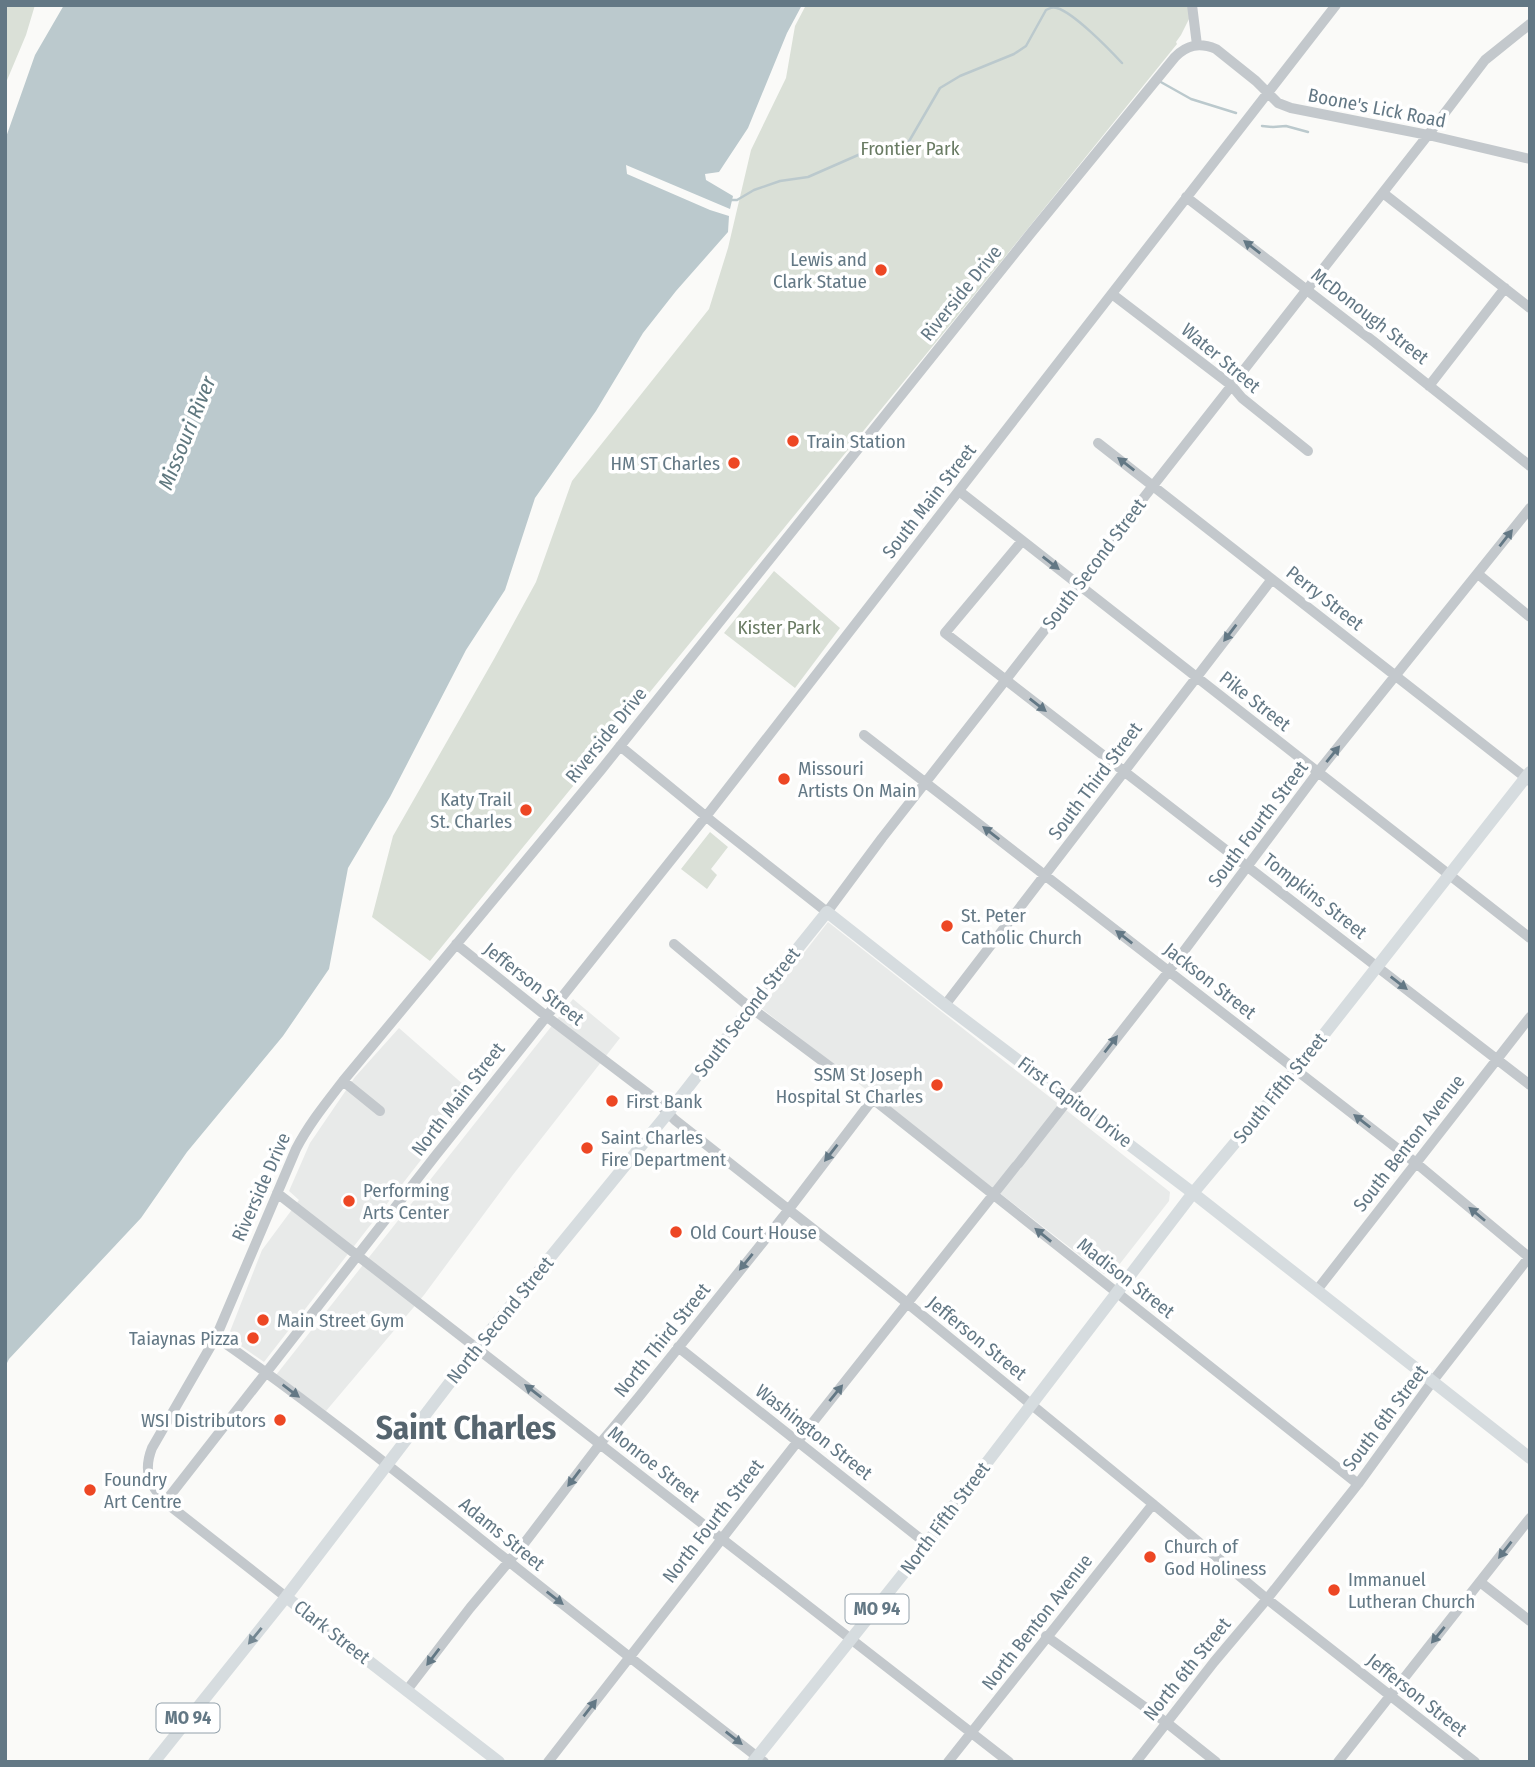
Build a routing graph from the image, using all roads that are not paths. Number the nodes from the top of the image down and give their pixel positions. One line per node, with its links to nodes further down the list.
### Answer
1 (1192, 5): 4 (street)
2 (1336, 5): 5 (street, South Main Street)
3 (1530, 24): 6 (street, South Second Street)
4 (1196, 45): 5 (street, Boone's Lick Road); 31 (street, Riverside Drive)
5 (1267, 93): 6 (street, Boone's Lick Road); 9 (street, South Main Street)
6 (1428, 135): 7 (street, Boone's Lick Road); 8 (street, South Second Street)
7 (1530, 159)
8 (1383, 193): 10 (street); 11 (street, South Second Street)
9 (1186, 197): 11 (street, McDonough Street, one-way to 9); 12 (street, South Main Street)
10 (1505, 288): 13 (street); 15 (street)
11 (1306, 289): 14 (street, South Second Street); 15 (street, McDonough Street)
12 (1112, 294): 14 (street, Water Street); 20 (street, South Main Street)
13 (1530, 308)
14 (1231, 385): 17 (street, Water Street); 19 (street, South Second Street)
15 (1429, 386): 18 (street, McDonough Street)
16 (1098, 443): 19 (street, Perry Street, one-way to 16)
17 (1308, 451)
18 (1530, 466)
19 (1153, 485): 24 (street, Perry Street); 25 (street, South Second Street)
20 (959, 491): 22 (street, Pike Street); 36 (street, South Main Street)
21 (1530, 508): 23 (street, South Fourth Street, one-way to 21)
22 (1022, 541): 25 (street, Pike Street, one-way to 25); 29 (street, Tompkins Street)
23 (1478, 574): 26 (street); 27 (street, South Fourth Street)
24 (1272, 579): 27 (street, Perry Street); 28 (street, South Third Street, one-way to 28)
25 (1079, 586): 28 (street, Pike Street); 29 (street, South Second Street)
26 (1530, 617)
27 (1396, 676): 33 (street, South Fourth Street, one-way to 27); 34 (street, Perry Street)
28 (1196, 677): 32 (street, South Third Street); 33 (street, Pike Street)
29 (1005, 680): 32 (street, Tompkins Street, one-way to 32); 35 (street, South Second Street)
30 (864, 736): 35 (street, Jackson Street)
31 (620, 746): 36 (street, First Capitol Drive); 42 (street, Riverside Drive)
32 (1124, 771): 37 (street, Tompkins Street); 38 (street, South Third Street)
33 (1318, 772): 37 (street, South Fourth Street); 39 (street, Pike Street)
34 (1528, 777): 39 (main road, South Fifth Street)
35 (925, 783): 38 (street, Jackson Street, one-way to 35); 40 (street, South Second Street)
36 (706, 816): 40 (street, First Capitol Drive); 48 (street, South Main Street)
37 (1248, 867): 44 (street, Tompkins Street); 45 (street, South Fourth Street)
38 (1045, 875): 45 (street, Jackson Street, one-way to 38); 46 (street, South Third Street)
39 (1449, 875): 41 (street, Pike Street); 44 (main road, South Fifth Street)
40 (827, 912): 46 (main road, First Capitol Drive); 47 (main road, South Second Street)
41 (1530, 938)
42 (456, 944): 48 (street, Jefferson Street); 53 (street, Riverside Drive)
43 (674, 944): 47 (street)
44 (1377, 967): 50 (street, Tompkins Street, one-way to 50); 51 (main road, South Fifth Street)
45 (1169, 971): 51 (street, Jackson Street); 55 (street, South Fourth Street, one-way to 45)
46 (945, 1004): 55 (main road, First Capitol Drive)
47 (751, 1007): 52 (street); 57 (main road, South Second Street)
48 (546, 1016): 57 (street, Jefferson Street); 63 (street, North Main Street)
49 (1530, 1017): 50 (street, South Benton Avenue)
50 (1497, 1059): 54 (street, Tompkins Street); 58 (street, South Benton Avenue)
51 (1296, 1070): 58 (street, Jackson Street, one-way to 51); 60 (main road, South Fifth Street)
52 (841, 1075)
53 (343, 1081): 56 (street); 59 (street, Riverside Drive)
54 (1530, 1085)
55 (1069, 1098): 60 (main road, First Capitol Drive); 61 (street, South Fourth Street)
56 (380, 1111)
57 (668, 1113): 62 (street, Jefferson Street); 69 (main road, North Second Street)
58 (1416, 1163): 64 (street, Jackson Street, one-way to 58); 65 (street, South Benton Avenue)
59 (277, 1193): 63 (street, Monroe Street); 68 (street, Riverside Drive)
60 (1193, 1193): 65 (main road, First Capitol Drive); 66 (main road, South Fifth Street / MO 94)
61 (993, 1195): 62 (street, Madison Street, one-way to 62); 66 (street, Madison Street, one-way to 61); 67 (street, South Fourth Street)
62 (788, 1208): 67 (street, Jefferson Street); 70 (street, North Third Street, one-way to 70)
63 (358, 1254): 69 (street, Monroe Street); 71 (street, North Main Street)
64 (1529, 1257): 72 (street, South 6th Street)
65 (1317, 1290): 72 (main road, First Capitol Drive)
66 (1115, 1293): 73 (main road, South Fifth Street / MO 94); 78 (street, Madison Street)
67 (907, 1303): 73 (street, Jefferson Street); 74 (street, North Fourth Street, one-way to 67)
68 (216, 1337): 71 (street, Adams Street); 79 (street, Riverside Drive)
69 (477, 1347): 75 (street, Monroe Street, one-way to 69); 77 (main road, North Second Street)
70 (678, 1347): 74 (street, Washington Street); 75 (street, North Third Street)
71 (265, 1372): 77 (street, Adams Street, one-way to 77); 79 (street, North Main Street)
72 (1433, 1382): 76 (main road, First Capitol Drive); 78 (street, South 6th Street)
73 (1032, 1405): 80 (street, Jefferson Street); 83 (main road, North Fifth Street / MO 94)
74 (798, 1441): 82 (street, North Fourth Street); 83 (street, Washington Street)
75 (600, 1444): 82 (street, Monroe Street); 84 (street, North Third Street, one-way to 84)
76 (1530, 1458)
77 (387, 1464): 84 (street, Adams Street); 86 (main road, North Second Street)
78 (1358, 1484): 87 (street, South 6th Street)
79 (165, 1502): 86 (street, Clark Street)
80 (1153, 1504): 87 (street, Jefferson Street); 89 (street, North Benton Avenue)
81 (1530, 1518): 85 (street, one-way to 85)
82 (721, 1538): 90 (street, Monroe Street); 91 (street, North Fourth Street)
83 (927, 1544): 90 (main road, North Fifth Street / MO 94)
84 (509, 1562): 91 (street, Adams Street, one-way to 91); 92 (street, North Third Street, one-way to 92)
85 (1480, 1582): 88 (street); 93 (street, one-way to 93)
86 (286, 1597): 92 (main road, Clark Street); 97 (main road, North Second Street / MO 94, one-way to 97)
87 (1267, 1599): 93 (street, Jefferson Street); 94 (street, North 6th Street)
88 (1530, 1621)
89 (1046, 1636): 94 (street); 95 (street, North Benton Avenue)
90 (852, 1640): 95 (street, Monroe Street); 96 (main road, North Fifth Street / MO 94)
91 (630, 1658): 96 (street, Adams Street, one-way to 96); 99 (street, North Fourth Street, one-way to 91)
92 (407, 1690): 98 (main road, Clark Street)
93 (1390, 1695): 104 (street); 105 (street, Jefferson Street)
94 (1167, 1723): 102 (street, North 6th Street); 103 (street)
95 (972, 1732): 100 (street, North Benton Avenue); 101 (street, Monroe Street)
96 (758, 1760)
97 (154, 1762)
98 (499, 1762)
99 (548, 1762)
100 (948, 1762)
101 (1009, 1762)
102 (1136, 1762)
103 (1216, 1762)
104 (1338, 1762)
105 (1475, 1762)

